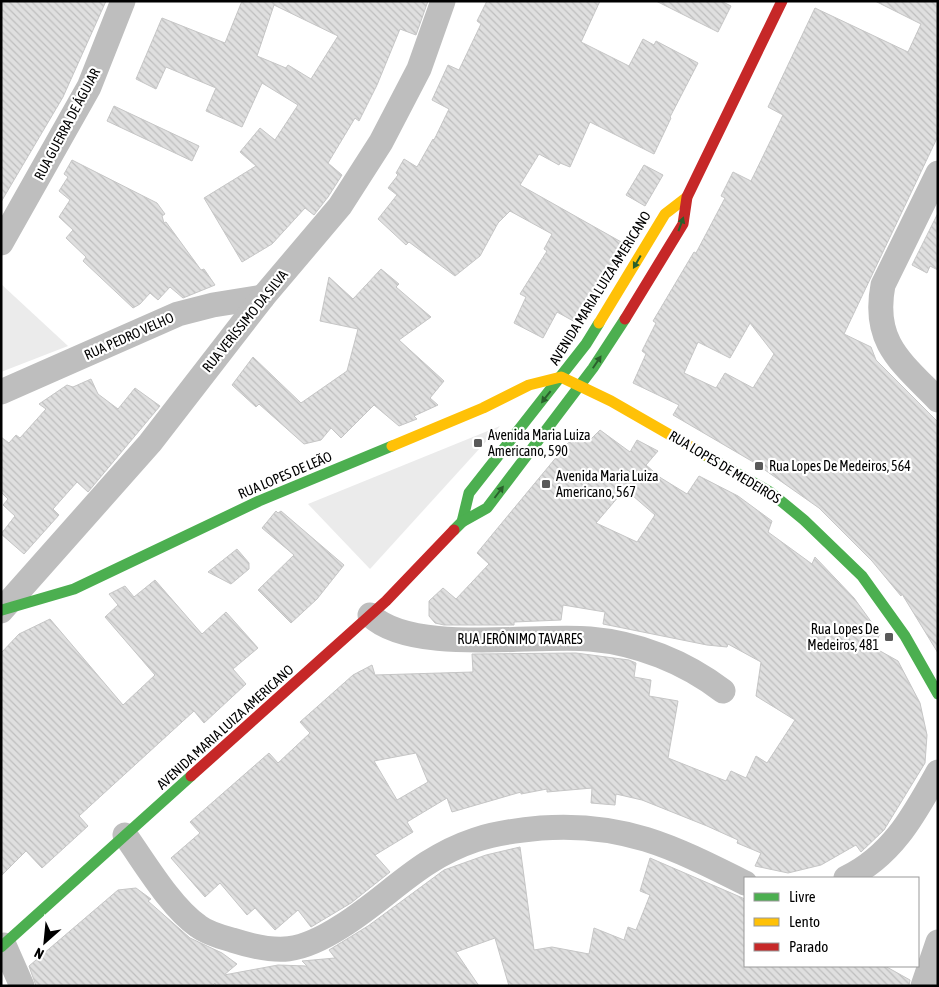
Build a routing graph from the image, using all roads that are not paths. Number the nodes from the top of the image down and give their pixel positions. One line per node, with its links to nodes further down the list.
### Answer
1 (123, 1): 6 (street, RUA GUERRA DE ÁGUIAR)
2 (443, 1): 7 (street, RUA VERÍSSIMO DA SILVA)
3 (782, 1): 5 (main road, AVENIDA MARIA LUIZA AMERICANO)
4 (938, 173): 11 (street)
5 (687, 197): 8 (main road, AVENIDA MARIA LUIZA AMERICANO, one-way to 8); 9 (main road, AVENIDA MARIA LUIZA AMERICANO, one-way to 5)
6 (1, 243)
7 (263, 297): 10 (street, RUA PEDRO VELHO); 13 (street, RUA VERÍSSIMO DA SILVA)
8 (561, 377): 9 (main road); 12 (main road, AVENIDA MARIA LUIZA AMERICANO, one-way to 12); 13 (main road, RUA LOPES DE LEÃO)
9 (580, 385): 12 (main road, AVENIDA MARIA LUIZA AMERICANO, one-way to 9); 16 (main road, RUA LOPES DE MEDEIROS)
10 (1, 392)
11 (938, 400)
12 (462, 522): 14 (main road, AVENIDA MARIA LUIZA AMERICANO)
13 (2, 610)
14 (370, 615): 15 (street, RUA JERÔNIMO TAVARES); 18 (main road, AVENIDA MARIA LUIZA AMERICANO)
15 (723, 691)
16 (938, 694)
17 (938, 772): 19 (street)
18 (125, 835): 20 (street); 22 (main road, AVENIDA MARIA LUIZA AMERICANO)
19 (848, 877)
20 (744, 882)
21 (938, 942): 24 (street)
22 (2, 946): 23 (street)
23 (22, 986)
24 (923, 986)

